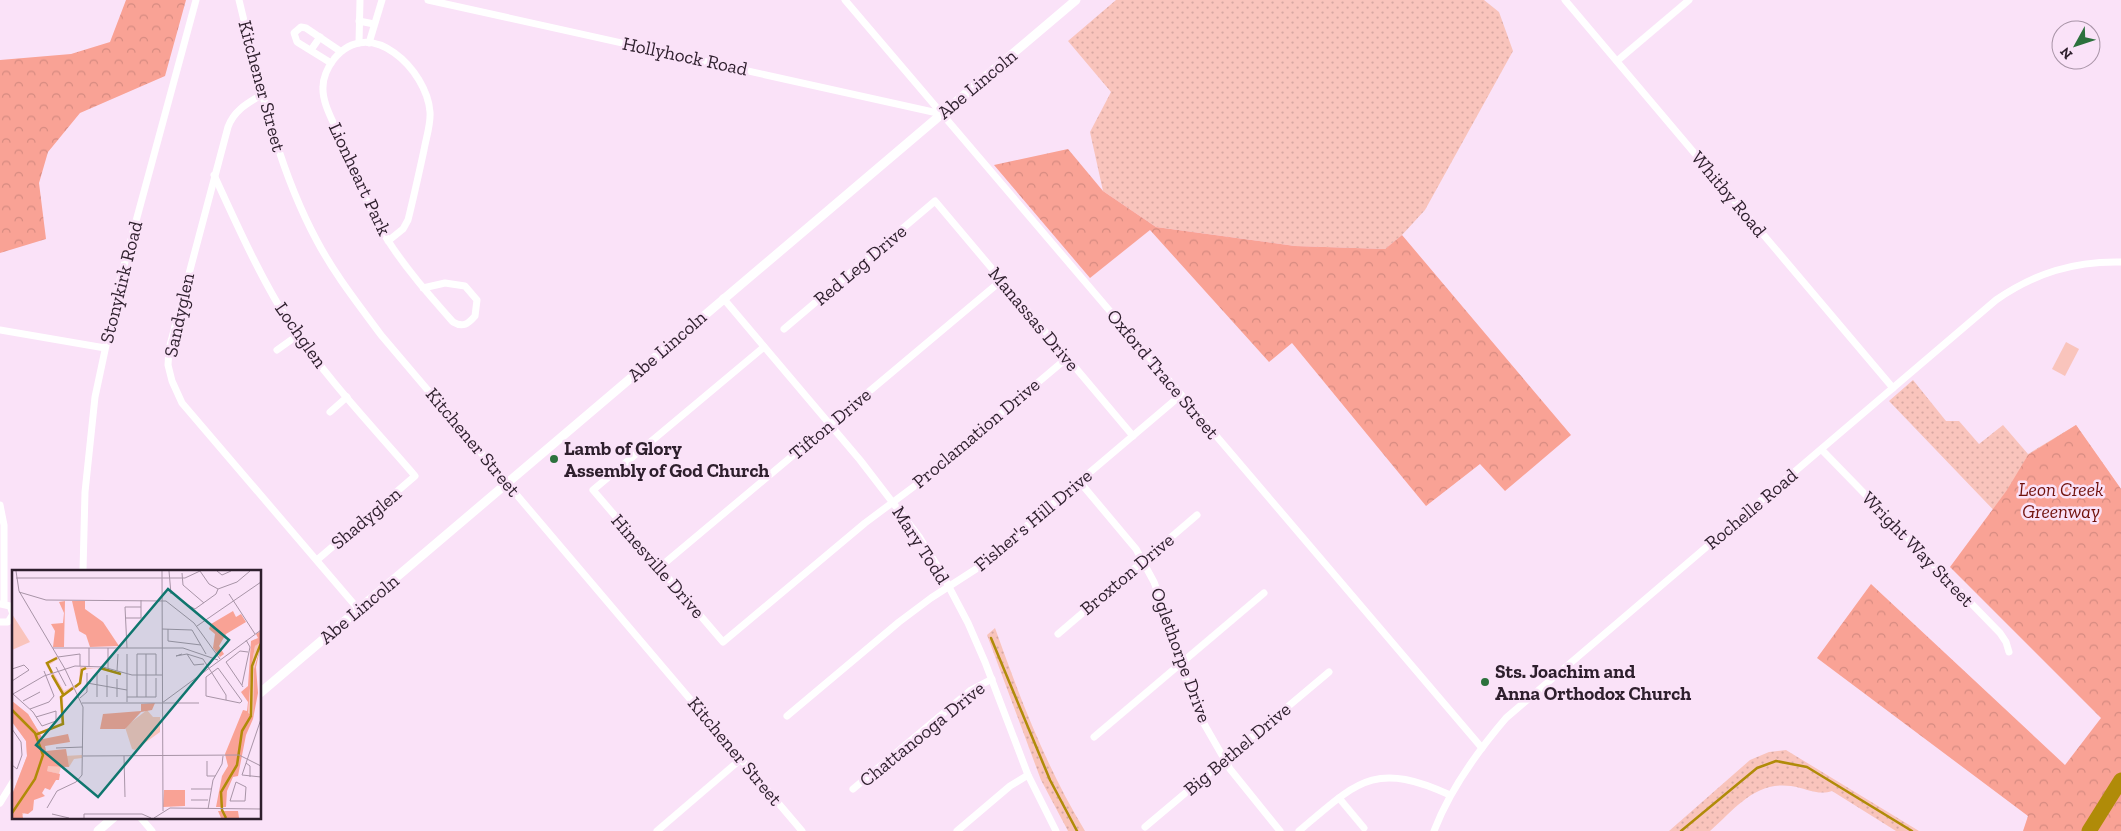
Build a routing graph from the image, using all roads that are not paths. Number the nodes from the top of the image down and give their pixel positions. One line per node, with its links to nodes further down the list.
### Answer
1 (196, 0): 32 (street, Stonykirk Road)
2 (240, 0): 19 (street, Kitchener Street)
3 (360, 0): 10 (street)
4 (382, 0): 11 (street)
5 (428, 0): 20 (street, Hollyhock Road)
6 (845, 0): 20 (street, Oxford Trace Street)
7 (1076, 0): 20 (street, Abe Lincoln)
8 (1565, 0): 17 (street, Whitby Road)
9 (1689, 0): 17 (street)
10 (359, 21): 11 (street); 13 (street)
11 (374, 24): 14 (street)
12 (320, 37): 15 (street); 15 (street); 16 (street)
13 (359, 43): 14 (street); 16 (street, Lionheart Park)
14 (369, 43): 23 (street)
15 (310, 50): 18 (street)
16 (340, 52): 18 (street, Lionheart Park)
17 (1617, 61): 35 (street, Whitby Road)
18 (331, 63): 23 (street, Lionheart Park)
19 (263, 94): 21 (street, Sandyglen); 44 (street, Kitchener Street)
20 (942, 114): 27 (street, Abe Lincoln); 36 (street, Oxford Trace Street)
21 (214, 175): 30 (street, Lochglen); 48 (street, Sandyglen)
22 (935, 201): 25 (street, Manassas Drive); 28 (street, Red Leg Drive)
23 (388, 241): 26 (street, Lionheart Park)
24 (2121, 262): 35 (street, Rochelle Road)
25 (1002, 280): 34 (street, Manassas Drive); 39 (street, Tifton Drive)
26 (423, 288): 26 (street, Lionheart Park)
27 (723, 298): 31 (street, Mary Todd); 44 (street, Abe Lincoln)
28 (784, 329)
29 (0, 330): 32 (street)
30 (298, 335): 33 (street); 37 (street, Lochglen)
31 (764, 347): 39 (street, Mary Todd); 50 (street, Hinesville Drive)
32 (105, 348): 51 (street, Stonykirk Road)
33 (277, 350)
34 (1066, 358): 40 (street, Manassas Drive); 45 (street, Proclamation Drive)
35 (1893, 388): 41 (street, Rochelle Road)
36 (1181, 395): 40 (street, Fisher's Hill Drive); 68 (street, Oxford Trace Street)
37 (347, 396): 38 (street); 42 (street, Lochglen)
38 (330, 412)
39 (830, 424): 45 (street, Mary Todd); 50 (street, Tifton Drive)
40 (1133, 436): 43 (street, Fisher's Hill Drive)
41 (1822, 450): 61 (street, Wright Way Street); 68 (street, Rochelle Road)
42 (415, 476): 48 (street, Shadyglen)
43 (1079, 481): 49 (street, Oglethorpe Drive); 52 (street, Fisher's Hill Drive)
44 (508, 483): 55 (street, Abe Lincoln); 69 (street, Kitchener Street)
45 (894, 501): 52 (street, Mary Todd); 60 (street, Proclamation Drive)
46 (0, 505): 54 (street)
47 (1197, 515): 49 (street, Broxton Drive)
48 (317, 560): 55 (street, Sandyglen)
49 (1142, 561): 59 (street, Broxton Drive); 62 (street, Oglethorpe Drive)
50 (660, 568): 60 (street, Hinesville Drive)
51 (83, 570)
52 (948, 586): 64 (street, Mary Todd); 66 (street, Fisher's Hill Drive)
53 (1264, 592): 62 (street)
54 (2, 604): 56 (street)
55 (359, 610): 65 (street, Abe Lincoln)
56 (12, 611)
57 (12, 616): 58 (street)
58 (0, 622)
59 (1058, 634)
60 (723, 642)
61 (2009, 652)
62 (1180, 665): 67 (street); 70 (street, Oglethorpe Drive)
63 (1328, 672): 70 (street, Big Bethel Drive)
64 (992, 679): 71 (street, Mary Todd); 73 (street, Chattanooga Drive)
65 (261, 692)
66 (787, 716)
67 (1094, 737)
68 (1482, 748): 74 (street, Rochelle Road)
69 (742, 759): 83 (street); 84 (street, Kitchener Street)
70 (1224, 760): 79 (street, Big Bethel Drive); 87 (street, Oglethorpe Drive)
71 (1028, 775): 85 (street); 86 (street, Mary Todd)
72 (12, 783): 76 (street)
73 (853, 789)
74 (1450, 795): 75 (street); 89 (street, Rochelle Road)
75 (1339, 798): 80 (street); 88 (street)
76 (0, 803)
77 (113, 818): 81 (street)
78 (141, 818): 82 (street)
79 (1145, 827)
80 (1364, 828)
81 (98, 831)
82 (152, 831)
83 (657, 831)
84 (802, 831)
85 (957, 831)
86 (1056, 831)
87 (1280, 831)
88 (1299, 831)
89 (1434, 831)

